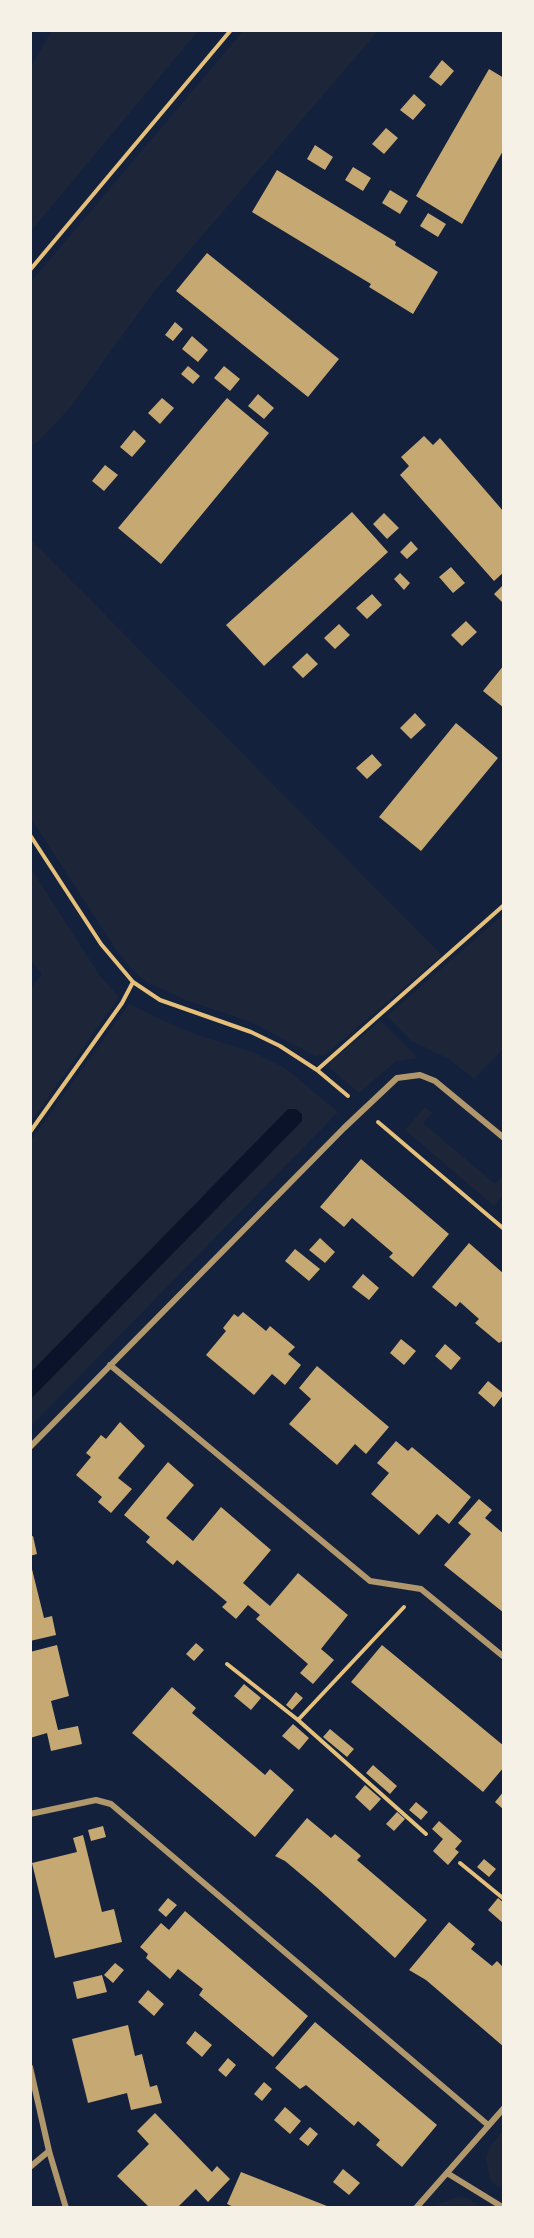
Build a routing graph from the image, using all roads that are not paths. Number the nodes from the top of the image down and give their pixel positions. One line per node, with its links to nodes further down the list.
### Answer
1 (504, 1138): 2 (street)
2 (110, 1365): 3 (street); 4 (street)
3 (30, 1447)
4 (504, 1657)
5 (30, 1814): 8 (street)
6 (30, 2067): 9 (street)
7 (504, 2108): 8 (street)
8 (488, 2125): 11 (street)
9 (49, 2151): 10 (street); 12 (street)
10 (30, 2167)
11 (447, 2173): 13 (street); 14 (street)
12 (66, 2208)
13 (416, 2208)
14 (504, 2208)

